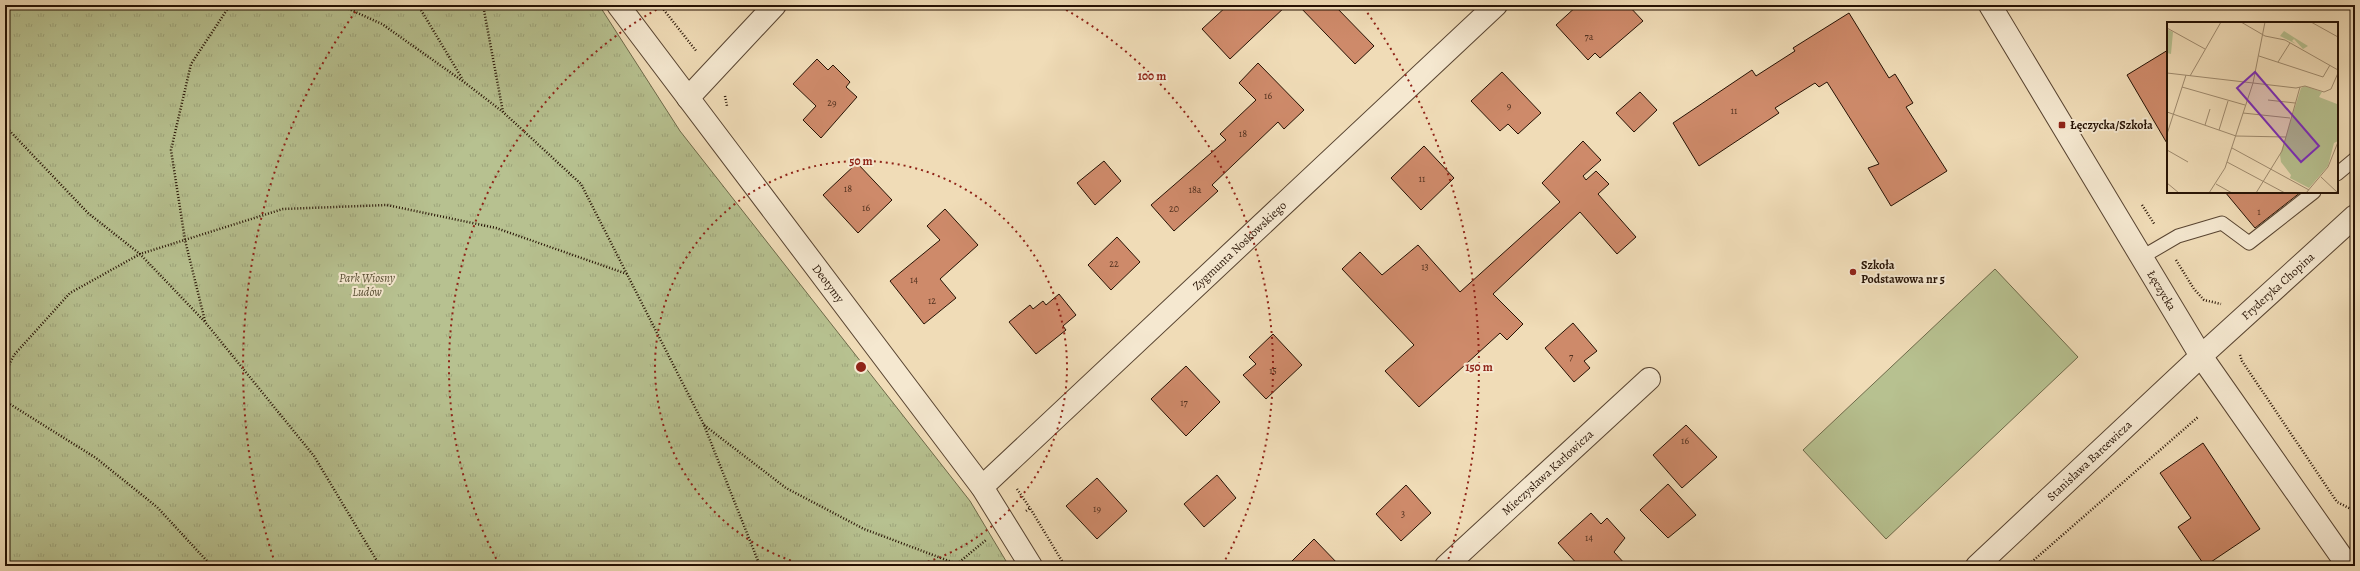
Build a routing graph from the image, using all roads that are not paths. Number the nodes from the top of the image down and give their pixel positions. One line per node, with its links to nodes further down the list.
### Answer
1 (618, 5): 5 (street, Deotymy)
2 (775, 5): 5 (street)
3 (1496, 5): 13 (street, Zygmunta Noskowskiego)
4 (1990, 5): 10 (street, Łęczycka)
5 (688, 98): 13 (street, Deotymy)
6 (2355, 160): 7 (lane)
7 (2338, 173)
8 (2313, 193): 10 (lane)
9 (2355, 216): 11 (street, Fryderyka Chopina)
10 (2142, 257): 11 (street, Łęczycka)
11 (2201, 356): 16 (street, Stanisława Barcewicza); 17 (street, Łęczycka)
12 (1649, 379): 15 (street, Mieczysława Karłowicza)
13 (982, 487): 14 (street, Deotymy)
14 (1032, 566)
15 (1446, 566)
16 (1977, 566)
17 (2348, 566)

